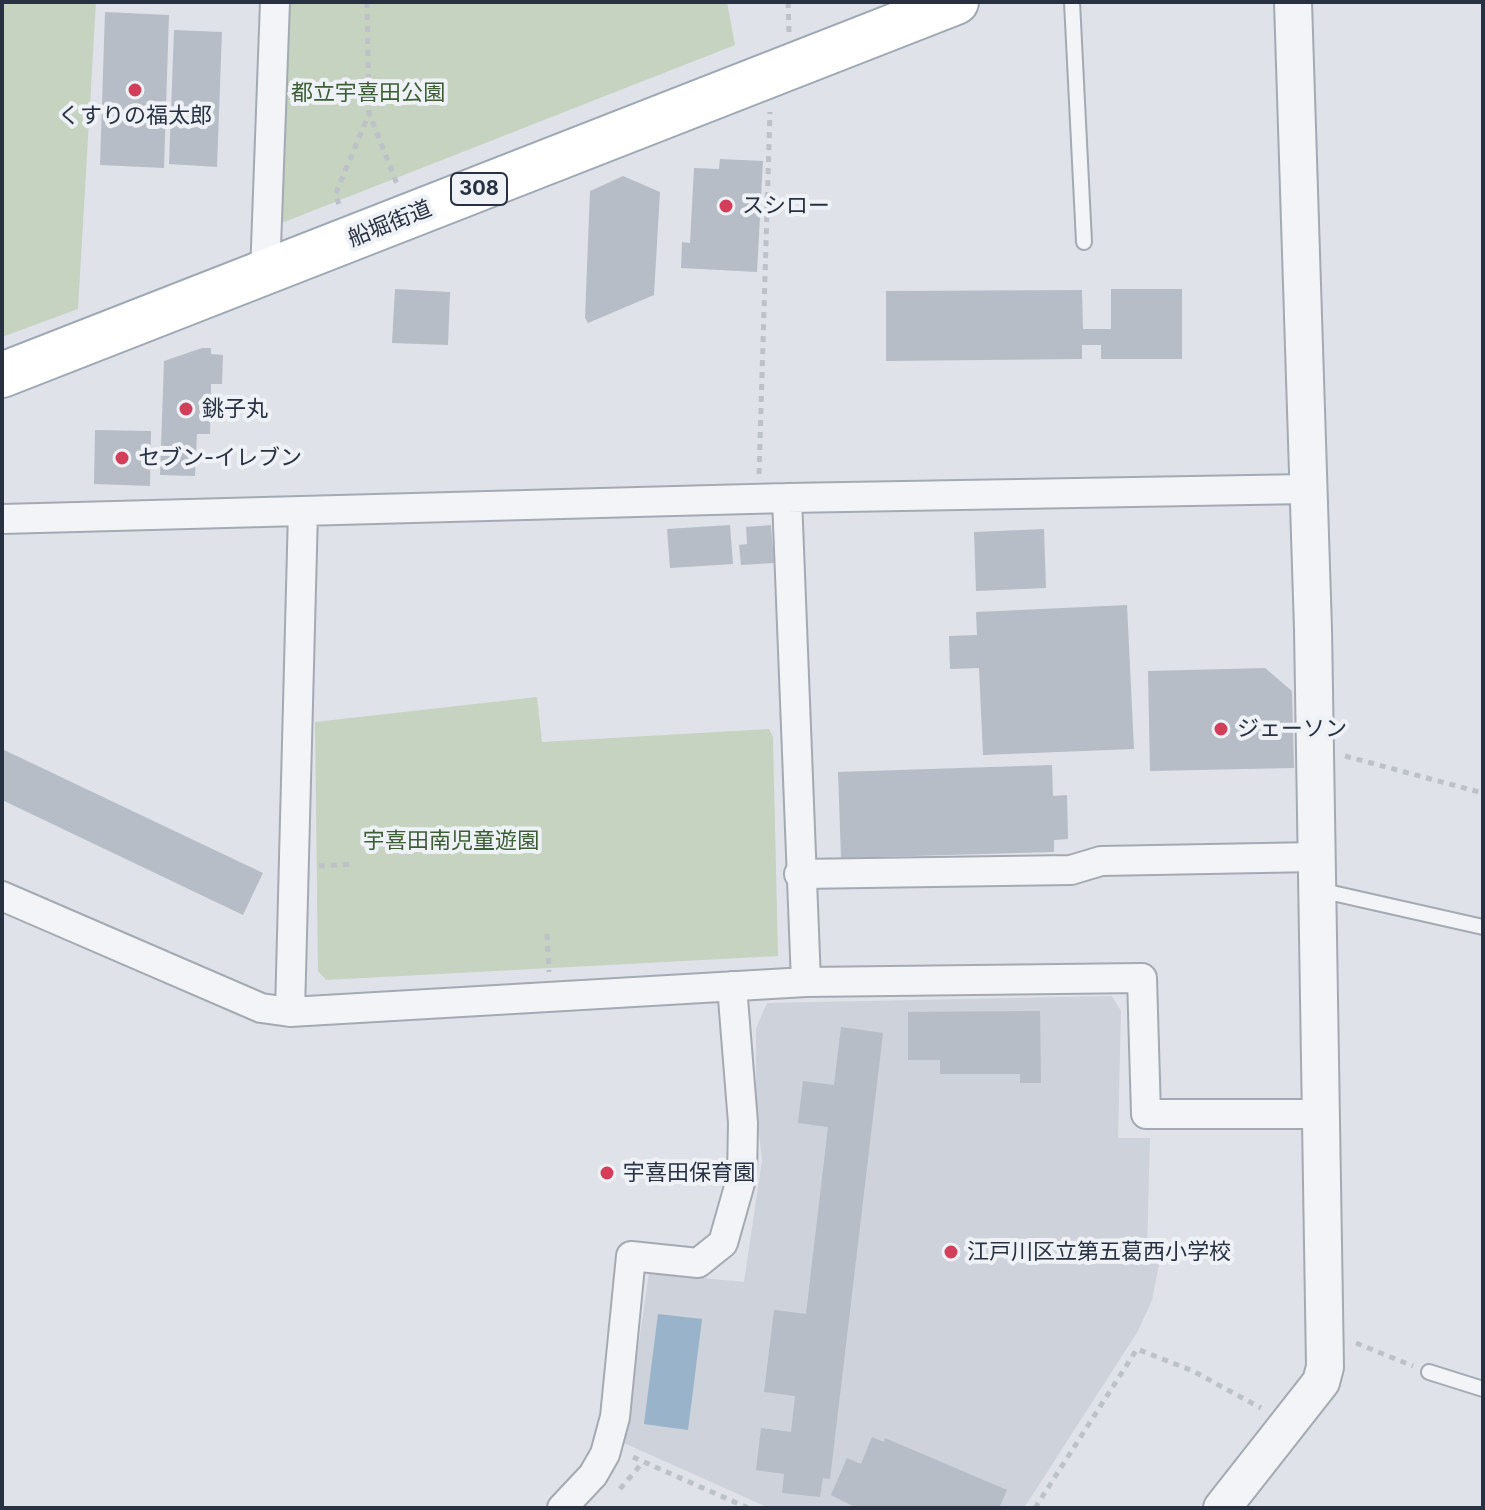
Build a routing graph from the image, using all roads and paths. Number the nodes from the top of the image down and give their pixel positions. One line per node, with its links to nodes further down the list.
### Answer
1 (275, 2): 13 (street)
2 (367, 2): 9 (path)
3 (788, 2): 7 (path)
4 (956, 2): 8 (main road, 船堀街道 / 308)
5 (1072, 2): 12 (lane)
6 (1293, 2): 15 (street)
7 (789, 33)
8 (772, 75): 13 (main road, 船堀街道 / 308); 17 (path)
9 (369, 113): 10 (path); 11 (path)
10 (399, 188)
11 (341, 209)
12 (1084, 242)
13 (265, 274): 14 (main road, 船堀街道 / 308)
14 (2, 375)
15 (1307, 489): 16 (street); 20 (street)
16 (787, 498): 17 (street); 25 (street)
17 (758, 499): 18 (street)
18 (303, 511): 19 (street); 32 (street)
19 (2, 519)
20 (1314, 748): 21 (path); 24 (street)
21 (1483, 793)
22 (352, 864): 23 (path)
23 (314, 866)
24 (1316, 873): 25 (street); 27 (lane); 33 (street)
25 (799, 874): 30 (street)
26 (2, 896): 32 (street)
27 (1483, 927)
28 (547, 934): 29 (path)
29 (550, 977)
30 (806, 982): 31 (street); 33 (street)
31 (732, 986): 32 (street); 38 (street)
32 (290, 1012)
33 (1323, 1114): 34 (street)
34 (1324, 1331): 35 (path); 37 (street)
35 (1429, 1372): 36 (lane)
36 (1483, 1389)
37 (1288, 1422): 43 (path); 44 (street)
38 (606, 1444): 39 (path); 41 (street)
39 (643, 1462): 40 (path); 42 (path)
40 (614, 1496)
41 (562, 1508)
42 (748, 1508)
43 (1035, 1508)
44 (1222, 1508)

